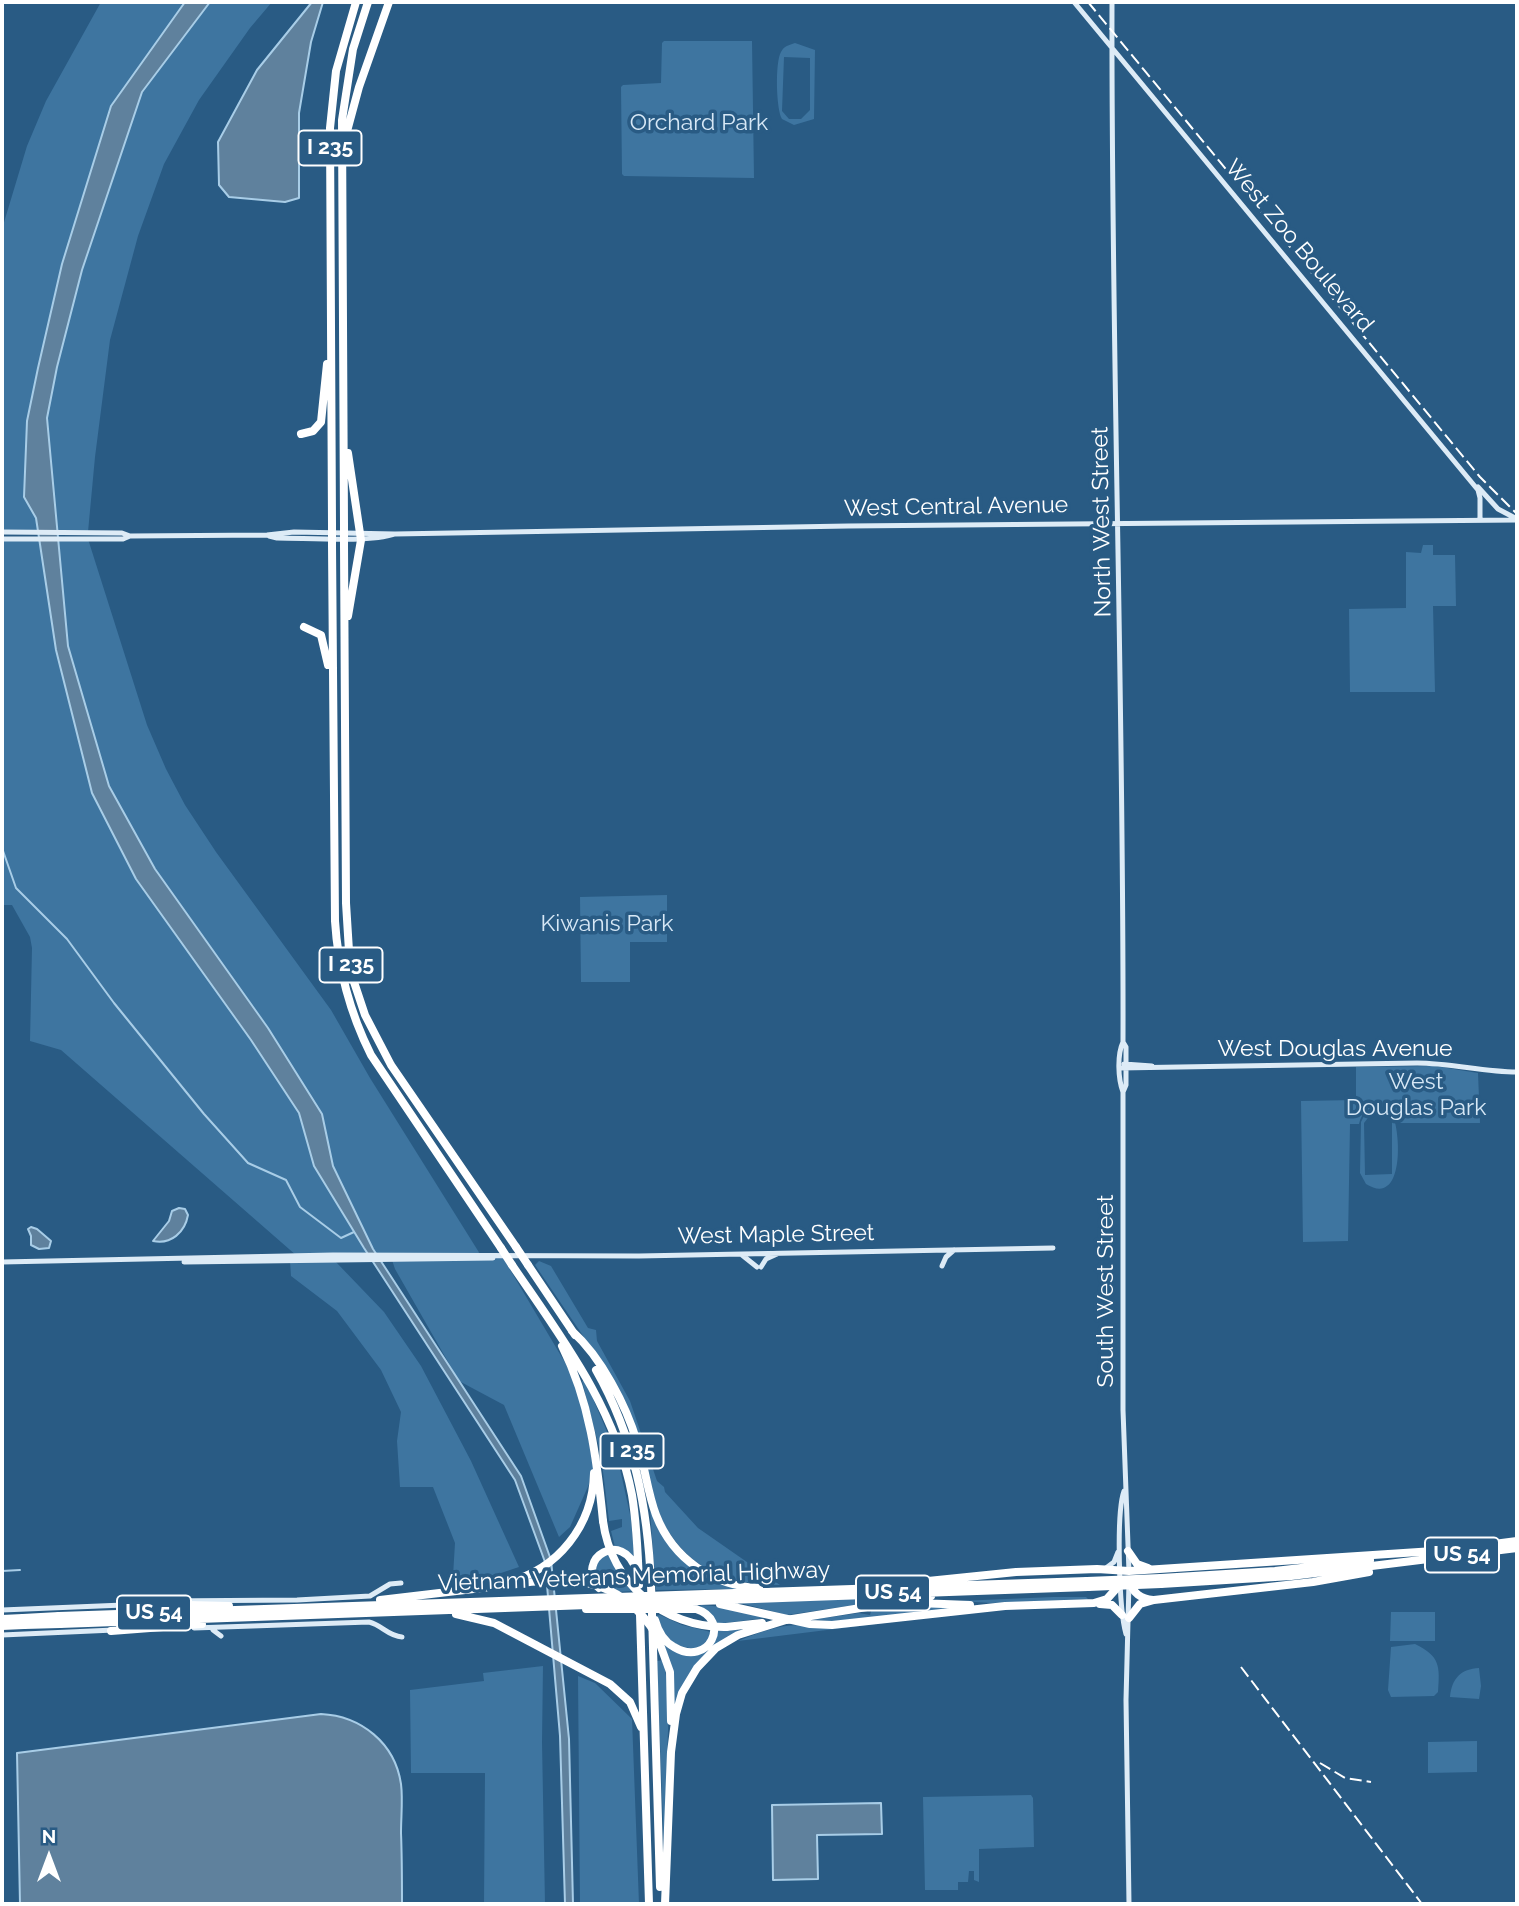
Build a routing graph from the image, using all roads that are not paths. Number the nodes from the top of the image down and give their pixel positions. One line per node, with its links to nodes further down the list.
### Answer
1 (355, 2): 8 (highway, I 235)
2 (368, 2): 7 (highway, I 235)
3 (389, 2): 7 (highway)
4 (1074, 2): 6 (main road, West Zoo Boulevard)
5 (1112, 2): 6 (main road, North West Street)
6 (1112, 48): 11 (main road, West Zoo Boulevard); 14 (main road, North West Street)
7 (341, 163): 9 (highway, I 235)
8 (331, 323): 10 (highway); 19 (highway, I 235, bridge)
9 (343, 416): 15 (highway); 18 (highway, I 235, bridge)
10 (301, 434)
11 (1470, 481): 12 (main road); 13 (main road, West Zoo Boulevard)
12 (1517, 519): 13 (main road, West Central Avenue)
13 (1480, 520): 14 (main road, West Central Avenue)
14 (1119, 523): 15 (main road, West Central Avenue); 20 (main road, North West Street)
15 (361, 535): 16 (main road, West Central Avenue); 18 (highway)
16 (4, 536)
17 (304, 627): 19 (highway)
18 (345, 636): 31 (highway, I 235, bridge)
19 (333, 710): 24 (highway, I 235)
20 (1123, 1066): 21 (main road, West Douglas Avenue); 33 (main road, South West Street)
21 (1517, 1072)
22 (1053, 1248): 23 (main road, West Maple Street)
23 (954, 1250): 25 (main road, West Maple Street); 29 (main road)
24 (500, 1252): 26 (main road, West Maple Street); 27 (main road, West Maple Street); 27 (main road, West Maple Street); 30 (highway, I 235, bridge)
25 (779, 1252): 26 (main road, West Maple Street); 26 (main road)
26 (739, 1254)
27 (293, 1258): 28 (main road, West Maple Street)
28 (2, 1262)
29 (942, 1266)
30 (533, 1295): 32 (highway); 43 (highway, I 235)
31 (572, 1331): 48 (highway); 63 (highway, I 235, bridge)
32 (593, 1435): 45 (highway, bridge); 67 (highway, bridge)
33 (1124, 1490): 34 (main road, South West Street); 37 (main road, South West Street)
34 (1120, 1538): 39 (main road); 41 (main road, South West Street)
35 (1517, 1541): 40 (highway, Vietnam Veterans Memorial Highway / US 54)
36 (1517, 1548): 38 (highway, Vietnam Veterans Memorial Highway / US 54)
37 (1129, 1551): 40 (highway); 41 (main road, South West Street)
38 (1406, 1562): 40 (highway, Vietnam Veterans Memorial Highway / US 54); 50 (highway)
39 (1100, 1569): 41 (highway); 46 (highway)
40 (1161, 1577): 41 (highway); 44 (highway, Vietnam Veterans Memorial Highway / US 54, bridge)
41 (1125, 1582): 50 (highway); 52 (highway); 65 (main road, South West Street)
42 (401, 1583): 53 (main road)
43 (639, 1583): 49 (highway); 76 (highway, I 235, bridge)
44 (1088, 1584): 46 (highway, Vietnam Veterans Memorial Highway / US 54); 47 (highway, Vietnam Veterans Memorial Highway / US 54)
45 (498, 1585): 54 (highway); 77 (highway, bridge)
46 (895, 1587): 48 (highway, Vietnam Veterans Memorial Highway / US 54)
47 (1043, 1588): 51 (highway, Vietnam Veterans Memorial Highway / US 54); 58 (highway)
48 (781, 1592): 49 (highway, Vietnam Veterans Memorial Highway / US 54)
49 (631, 1597): 56 (highway, Vietnam Veterans Memorial Highway / US 54)
50 (1154, 1600): 65 (highway)
51 (698, 1601): 56 (highway, Vietnam Veterans Memorial Highway / US 54); 59 (highway)
52 (1094, 1603): 59 (highway); 65 (highway)
53 (146, 1604): 60 (main road); 64 (highway)
54 (406, 1604): 55 (highway, Vietnam Veterans Memorial Highway / US 54); 57 (highway, Vietnam Veterans Memorial Highway / US 54); 62 (highway, Vietnam Veterans Memorial Highway / US 54)
55 (517, 1604): 56 (highway, Vietnam Veterans Memorial Highway / US 54); 56 (highway, Vietnam Veterans Memorial Highway / US 54); 62 (highway, Vietnam Veterans Memorial Highway / US 54)
56 (583, 1604): 63 (highway)
57 (396, 1605): 64 (highway, Vietnam Veterans Memorial Highway / US 54); 64 (highway, Vietnam Veterans Memorial Highway / US 54)
58 (879, 1606): 59 (highway); 67 (highway, bridge)
59 (1005, 1606)
60 (68, 1607): 68 (main road); 69 (main road)
61 (2, 1610): 68 (main road)
62 (436, 1611): 76 (highway)
63 (653, 1612): 79 (highway, I 235)
64 (247, 1613): 69 (highway, Vietnam Veterans Memorial Highway / US 54); 72 (highway)
65 (1126, 1616): 80 (main road, South West Street)
66 (2, 1619): 68 (highway, Vietnam Veterans Memorial Highway / US 54)
67 (786, 1620): 77 (highway)
68 (22, 1621): 69 (highway, Vietnam Veterans Memorial Highway / US 54, bridge); 70 (highway, Vietnam Veterans Memorial Highway / US 54); 73 (main road)
69 (61, 1624): 72 (main road)
70 (2, 1626)
71 (199, 1628): 72 (main road); 74 (main road); 75 (main road)
72 (111, 1630)
73 (2, 1635)
74 (221, 1636)
75 (402, 1637)
76 (645, 1743): 78 (highway, I 235)
77 (671, 1755): 79 (highway)
78 (649, 1904)
79 (663, 1904)
80 (1129, 1904)

